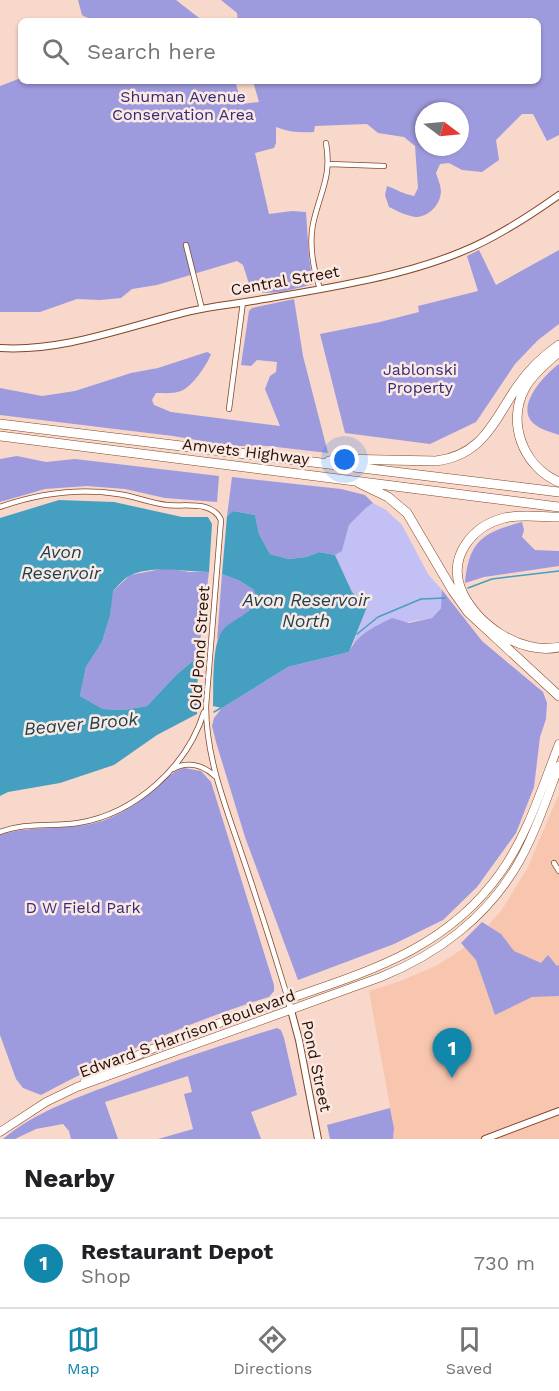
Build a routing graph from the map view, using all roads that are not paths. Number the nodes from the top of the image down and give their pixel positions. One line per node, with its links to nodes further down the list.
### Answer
1 (326, 142): 2 (street)
2 (329, 164): 3 (street); 6 (street)
3 (384, 166)
4 (559, 195): 6 (street, Central Street)
5 (186, 245): 8 (street)
6 (320, 289): 7 (street, Central Street)
7 (243, 302): 8 (street, Central Street); 12 (street)
8 (202, 309): 10 (street, Central Street)
9 (559, 345): 15 (highway)
10 (0, 348)
11 (559, 352): 17 (highway)
12 (230, 410)
13 (0, 424): 15 (highway, Amvets Highway)
14 (0, 435): 16 (highway, Amvets Highway)
15 (317, 463): 18 (highway, Amvets Highway)
16 (354, 480): 20 (highway, Amvets Highway); 23 (highway)
17 (559, 482)
18 (559, 492)
19 (0, 507): 24 (street, Old Pond Street)
20 (559, 507)
21 (559, 517): 22 (highway)
22 (559, 647)
23 (559, 696)
24 (206, 706): 27 (street); 28 (street, Old Pond Street)
25 (559, 744): 32 (main road, Edward S Harrison Boulevard)
26 (559, 767): 33 (main road, Edward S Harrison Boulevard)
27 (172, 770): 28 (street); 29 (street)
28 (216, 778): 32 (street, Old Pond Street)
29 (0, 832)
30 (554, 862): 31 (street)
31 (559, 871)
32 (288, 999): 33 (street, Pond Street); 34 (main road, Edward S Harrison Boulevard)
33 (291, 1010): 34 (main road, Edward S Harrison Boulevard); 37 (street, Pond Street)
34 (77, 1087): 36 (main road)
35 (559, 1111): 38 (street)
36 (0, 1132)
37 (318, 1139)
38 (485, 1139)

